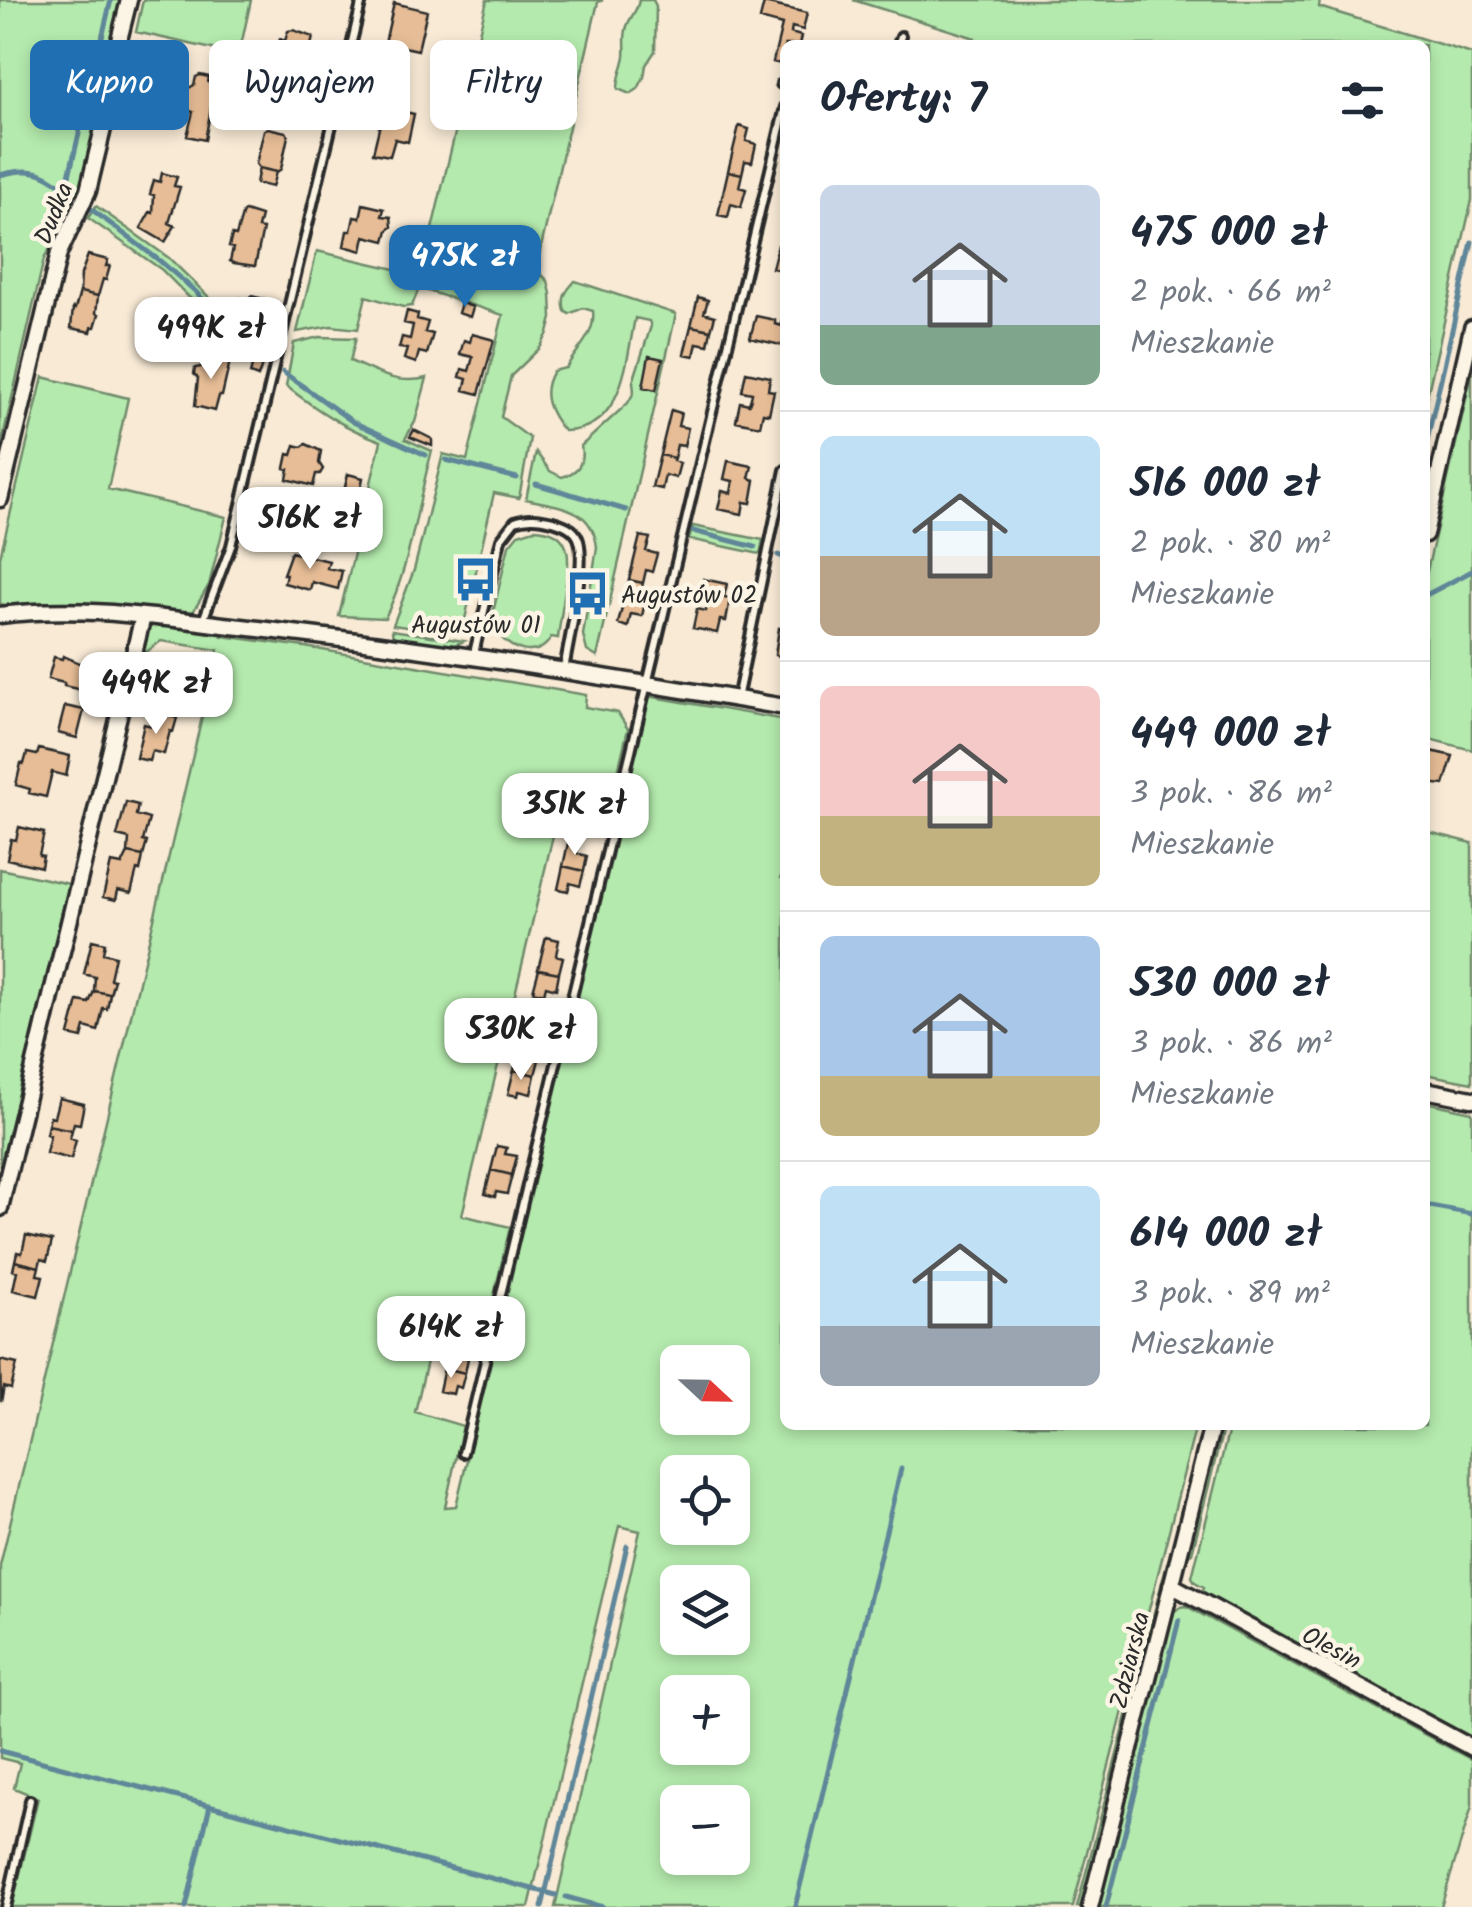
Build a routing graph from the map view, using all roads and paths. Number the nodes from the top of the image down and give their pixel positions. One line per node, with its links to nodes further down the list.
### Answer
1 (129, 0): 8 (street, Dudka)
2 (362, 0): 12 (lane)
3 (901, 36): 4 (lane)
4 (900, 40)
5 (780, 127): 15 (lane)
6 (1472, 328): 9 (street)
7 (780, 494): 16 (lane)
8 (0, 500)
9 (1430, 512)
10 (0, 615): 11 (street)
11 (143, 616): 12 (street); 20 (street)
12 (202, 623): 13 (street)
13 (478, 658): 14 (street); 14 (lane)
14 (564, 671): 15 (street)
15 (646, 683): 16 (street); 22 (lane)
16 (737, 699): 17 (street)
17 (780, 707)
18 (1430, 1091): 19 (street)
19 (1472, 1099)
20 (0, 1208)
21 (1211, 1430): 23 (street, Zdziarska)
22 (463, 1453)
23 (1171, 1585): 24 (street, Olesin); 27 (street, Zdziarska)
24 (1472, 1748)
25 (30, 1800): 26 (lane)
26 (6, 1907)
27 (1090, 1907)

